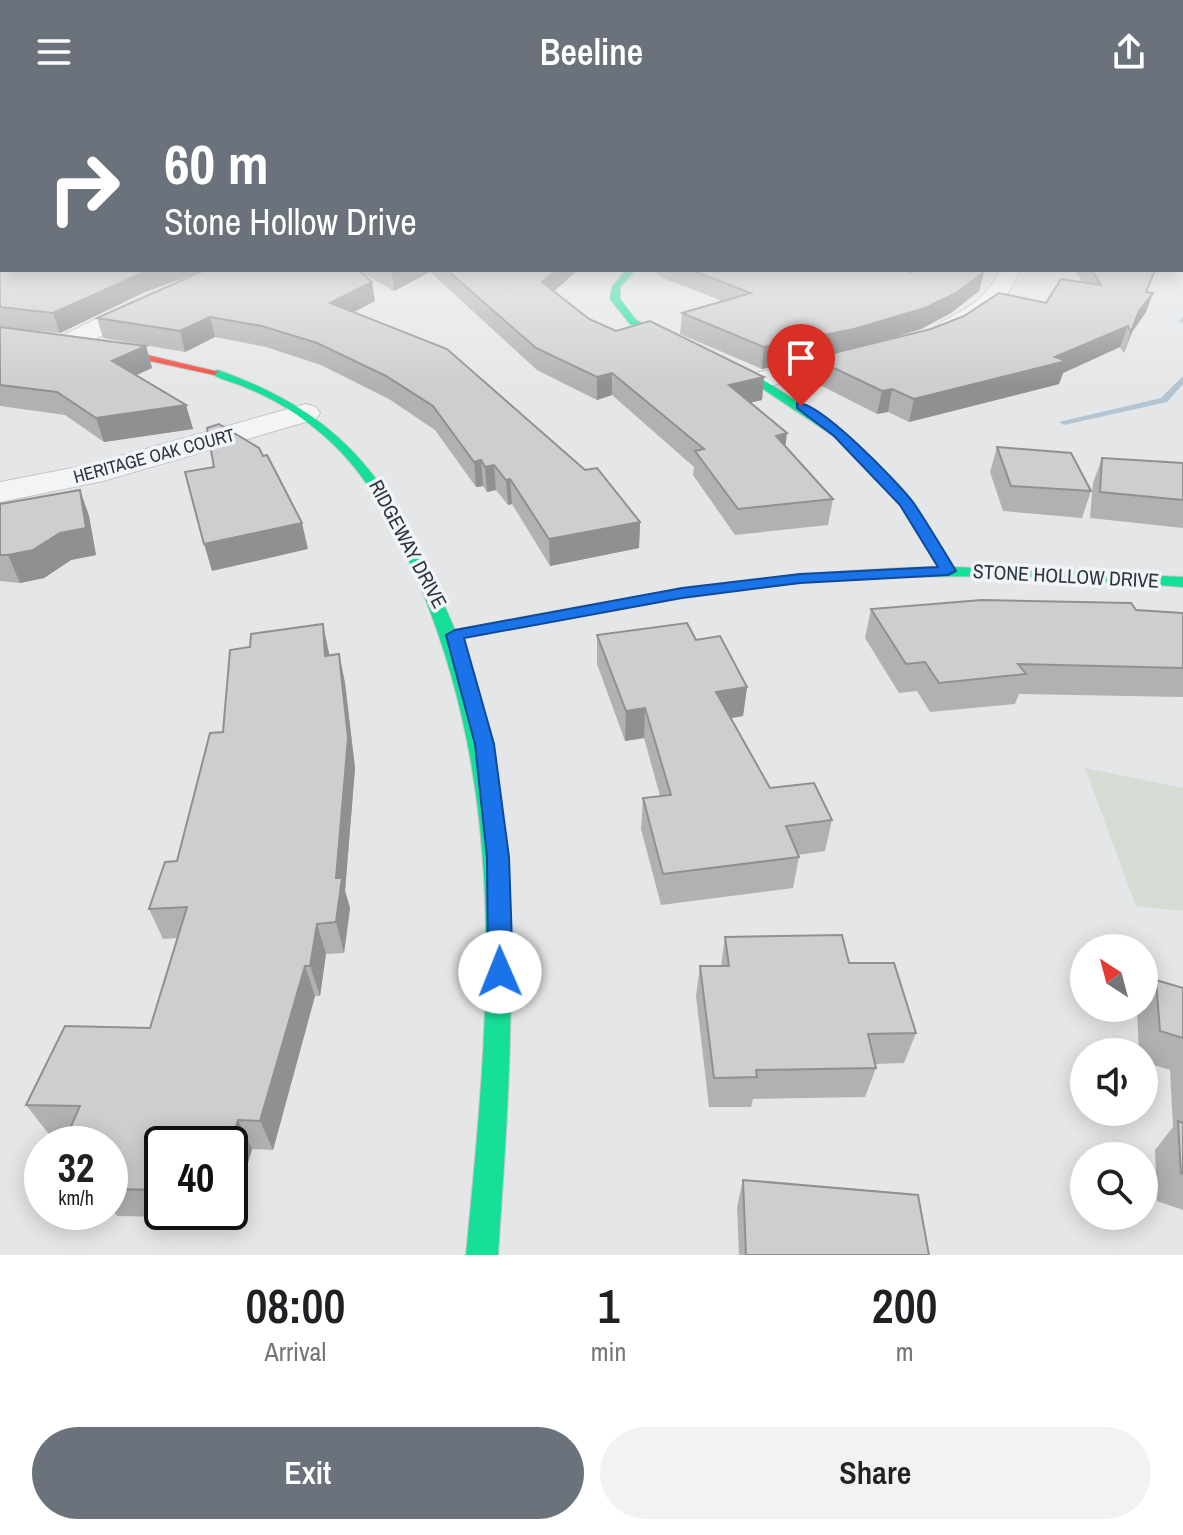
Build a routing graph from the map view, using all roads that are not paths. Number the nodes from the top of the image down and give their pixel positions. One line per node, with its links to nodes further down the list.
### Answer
1 (210, 279): 6 (street)
2 (623, 279): 8 (street, STONE HOLLOW DRIVE)
3 (1005, 279): 4 (street)
4 (928, 336)
5 (0, 337): 6 (street, RIDGEWAY DRIVE)
6 (62, 345): 9 (street, RIDGEWAY DRIVE)
7 (878, 351): 8 (street)
8 (758, 381): 11 (street, STONE HOLLOW DRIVE)
9 (306, 413): 10 (street, HERITAGE OAK COURT); 13 (street, RIDGEWAY DRIVE)
10 (0, 492)
11 (948, 571): 12 (street, STONE HOLLOW DRIVE); 13 (street, STONE HOLLOW DRIVE)
12 (1183, 582)
13 (455, 635): 14 (street, RIDGEWAY DRIVE)
14 (482, 1255)

